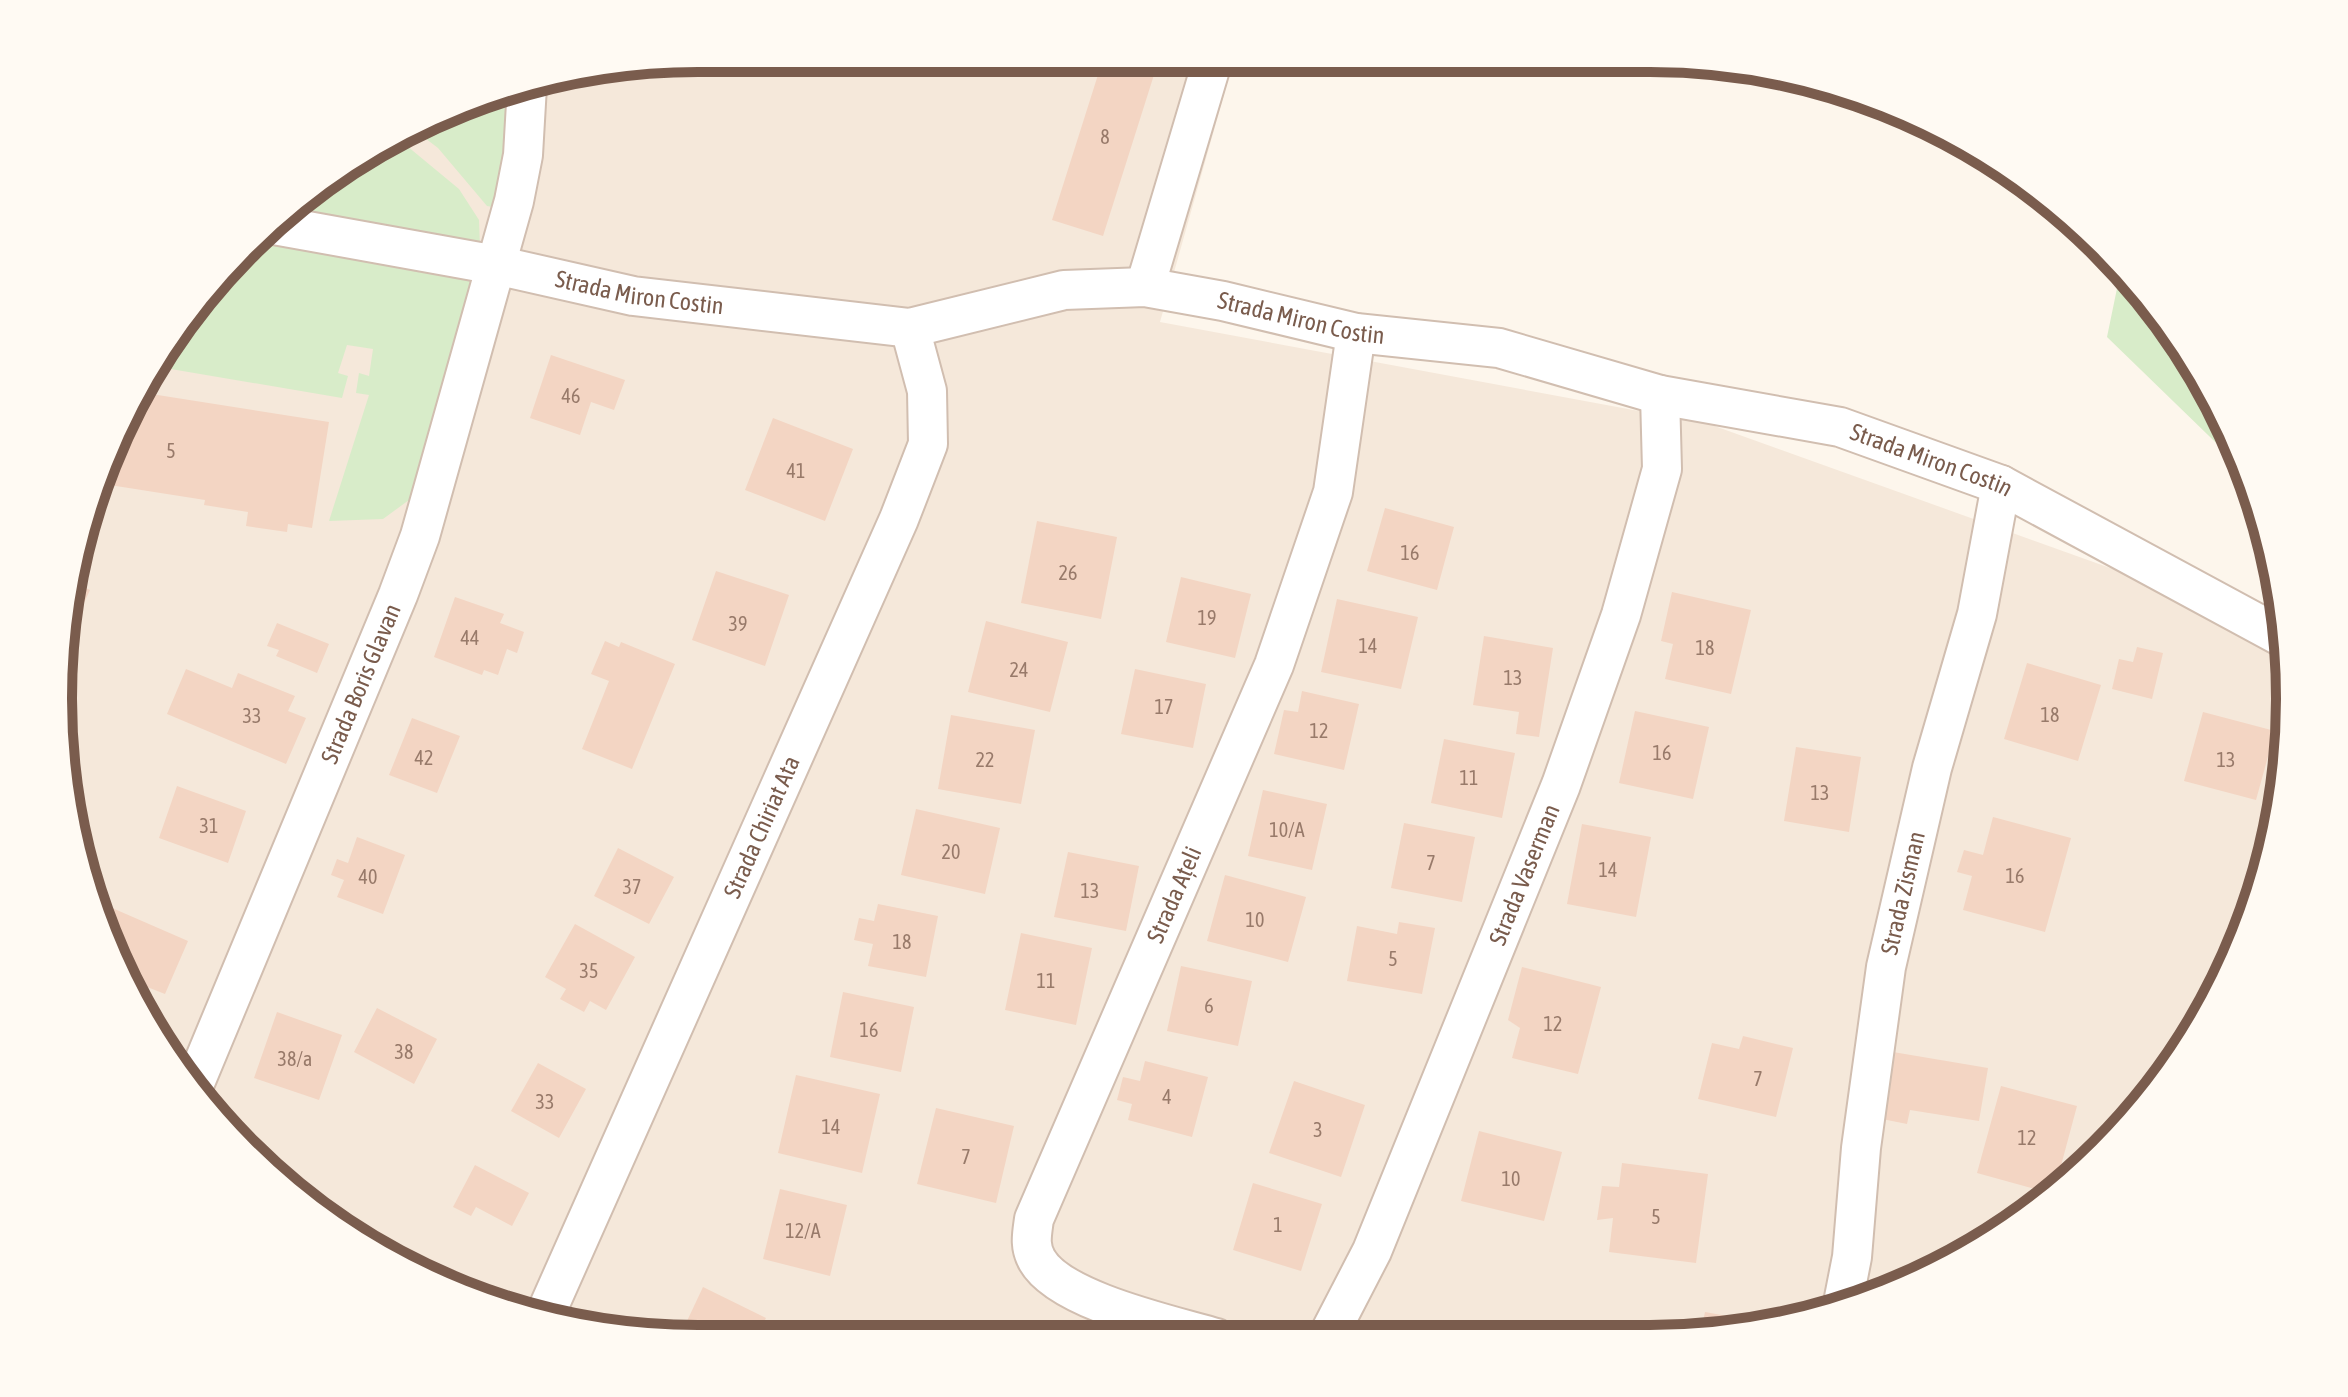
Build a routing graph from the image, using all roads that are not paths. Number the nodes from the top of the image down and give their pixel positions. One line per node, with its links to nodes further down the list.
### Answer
1 (1209, 72): 5 (street)
2 (526, 96): 4 (street, Strada Boris Glavan)
3 (285, 227): 4 (street, Strada Miron Costin)
4 (496, 265): 6 (street, Strada Miron Costin); 11 (street, Strada Boris Glavan)
5 (1145, 287): 6 (street, Strada Miron Costin); 7 (street, Strada Miron Costin)
6 (910, 328): 13 (street, Strada Chiriat Ata)
7 (1356, 333): 8 (street, Strada Miron Costin); 14 (street, Strada Ațeli)
8 (1660, 395): 9 (street, Strada Miron Costin); 15 (street, Strada Vaserman)
9 (2001, 485): 10 (street, Strada Miron Costin); 12 (street, Strada Zisman)
10 (2272, 632)
11 (198, 1076)
12 (1845, 1294)
13 (549, 1307)
14 (1172, 1325)
15 (1334, 1325)

